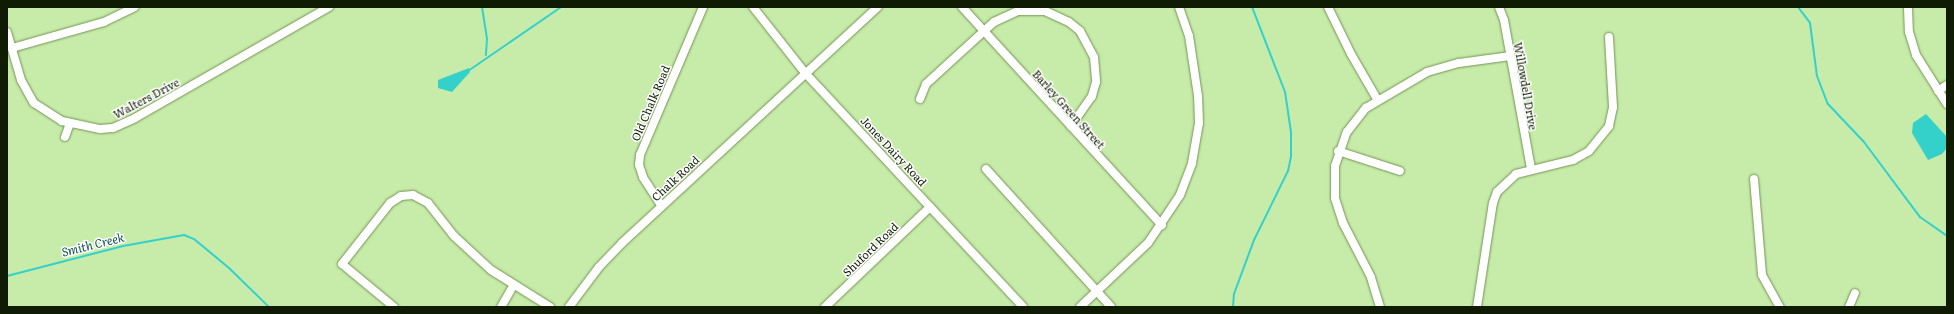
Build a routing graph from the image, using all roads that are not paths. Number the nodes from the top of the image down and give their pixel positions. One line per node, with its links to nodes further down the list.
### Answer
1 (117, 7): 12 (street)
2 (135, 7): 12 (street)
3 (330, 7): 24 (street, Walters Drive)
4 (703, 7): 32 (street, Old Chalk Road)
5 (753, 7): 18 (street, Jones Dairy Road)
6 (878, 7): 18 (street, Chalk Road)
7 (962, 7): 13 (street, Barley Green Street)
8 (1179, 7): 34 (street)
9 (1328, 7): 22 (street)
10 (1499, 7): 17 (street, Willowdell Drive)
11 (1908, 7): 20 (street)
12 (120, 16): 16 (street)
13 (984, 31): 21 (street); 25 (street, Barley Green Street); 25 (street)
14 (7, 32): 16 (street, Walters Drive)
15 (1609, 37): 29 (street)
16 (12, 48): 24 (street, Walters Drive)
17 (1511, 56): 22 (street); 29 (street, Willowdell Drive)
18 (806, 74): 32 (street, Chalk Road); 33 (street, Jones Dairy Road)
19 (1947, 85): 20 (street)
20 (1938, 91): 23 (street)
21 (920, 99)
22 (1377, 100): 27 (street)
23 (1947, 104)
24 (70, 123): 26 (street)
25 (1071, 126): 34 (street, Barley Green Street)
26 (65, 137)
27 (1338, 151): 30 (street); 46 (street)
28 (986, 169): 36 (street)
29 (1531, 169): 47 (street)
30 (1400, 171)
31 (1754, 179): 48 (street)
32 (661, 205): 41 (street, Chalk Road)
33 (930, 207): 42 (street, Shuford Road); 43 (street, Jones Dairy Road)
34 (1162, 225): 36 (street)
35 (513, 286): 38 (street); 39 (street); 40 (street)
36 (1097, 292): 44 (street); 45 (street)
37 (1855, 293): 49 (street)
38 (394, 307)
39 (501, 307)
40 (550, 307)
41 (569, 307)
42 (825, 307)
43 (1023, 307)
44 (1080, 307)
45 (1111, 307)
46 (1380, 307)
47 (1477, 307)
48 (1780, 307)
49 (1849, 307)

